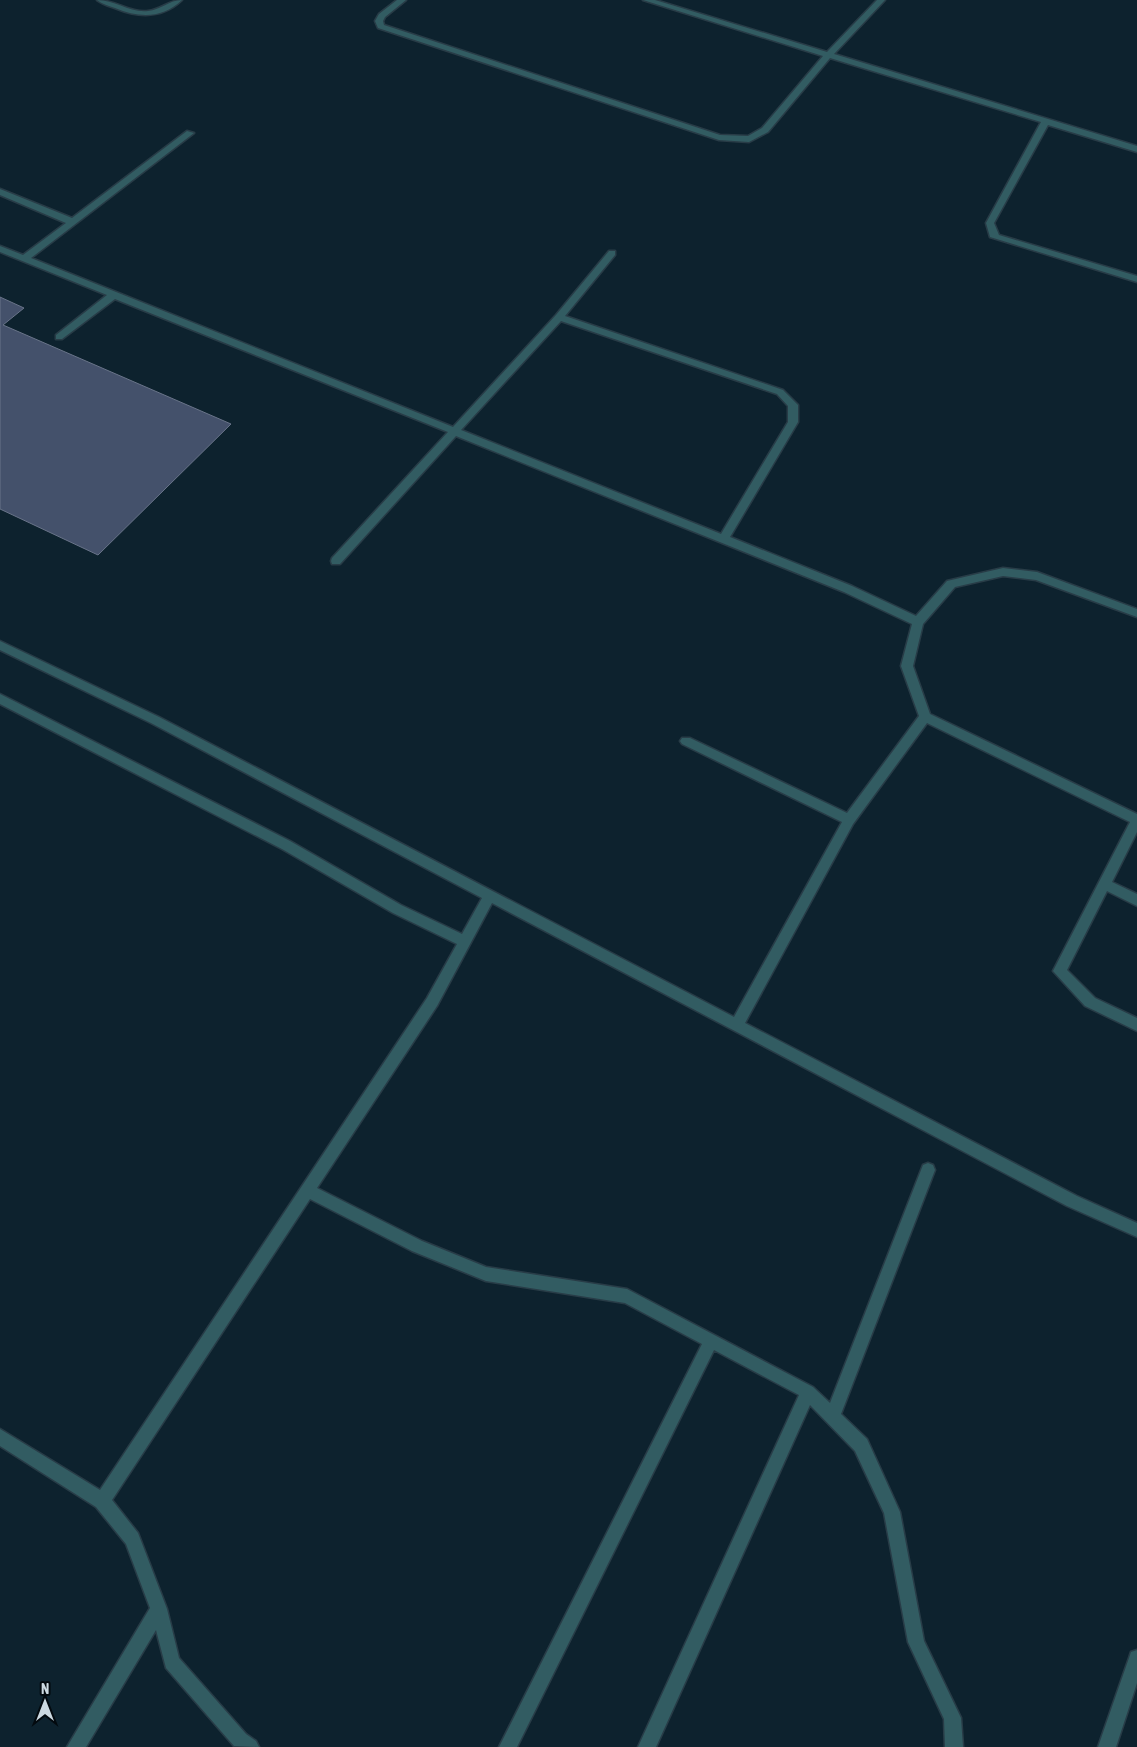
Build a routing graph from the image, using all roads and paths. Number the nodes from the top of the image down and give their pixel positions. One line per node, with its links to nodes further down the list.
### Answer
1 (101, 0): 2 (street)
2 (178, 0)
3 (402, 0): 6 (street)
4 (647, 0): 6 (street)
5 (881, 0): 6 (street)
6 (828, 56): 7 (street)
7 (1046, 121): 9 (street); 15 (street)
8 (190, 133): 11 (street)
9 (1137, 149)
10 (0, 192): 11 (street)
11 (73, 222): 14 (street)
12 (0, 249): 14 (street)
13 (612, 253): 17 (street)
14 (24, 259): 16 (street)
15 (1137, 279)
16 (114, 295): 18 (street); 19 (street)
17 (559, 317): 19 (street); 20 (street)
18 (59, 338)
19 (454, 431): 20 (street); 21 (street)
20 (723, 539): 23 (street)
21 (336, 561)
22 (1137, 613): 23 (street)
23 (918, 622): 26 (street)
24 (0, 645): 31 (street)
25 (0, 699): 33 (street)
26 (925, 717): 28 (street); 29 (street)
27 (686, 741): 28 (street)
28 (849, 820): 34 (street)
29 (1137, 820): 30 (street)
30 (1104, 884): 32 (street); 35 (street)
31 (490, 896): 33 (street); 34 (street)
32 (1137, 900)
33 (465, 942): 37 (street)
34 (737, 1025): 38 (street)
35 (1137, 1025)
36 (928, 1170): 41 (street)
37 (308, 1191): 39 (street); 43 (street)
38 (1137, 1230)
39 (711, 1341): 40 (street); 48 (street)
40 (808, 1392): 41 (street); 49 (street)
41 (832, 1416): 50 (street)
42 (0, 1437): 43 (street)
43 (102, 1502): 44 (street)
44 (159, 1609): 46 (street); 47 (street)
45 (1137, 1658): 51 (street)
46 (76, 1747)
47 (250, 1747)
48 (508, 1747)
49 (647, 1747)
50 (954, 1747)
51 (1107, 1747)

